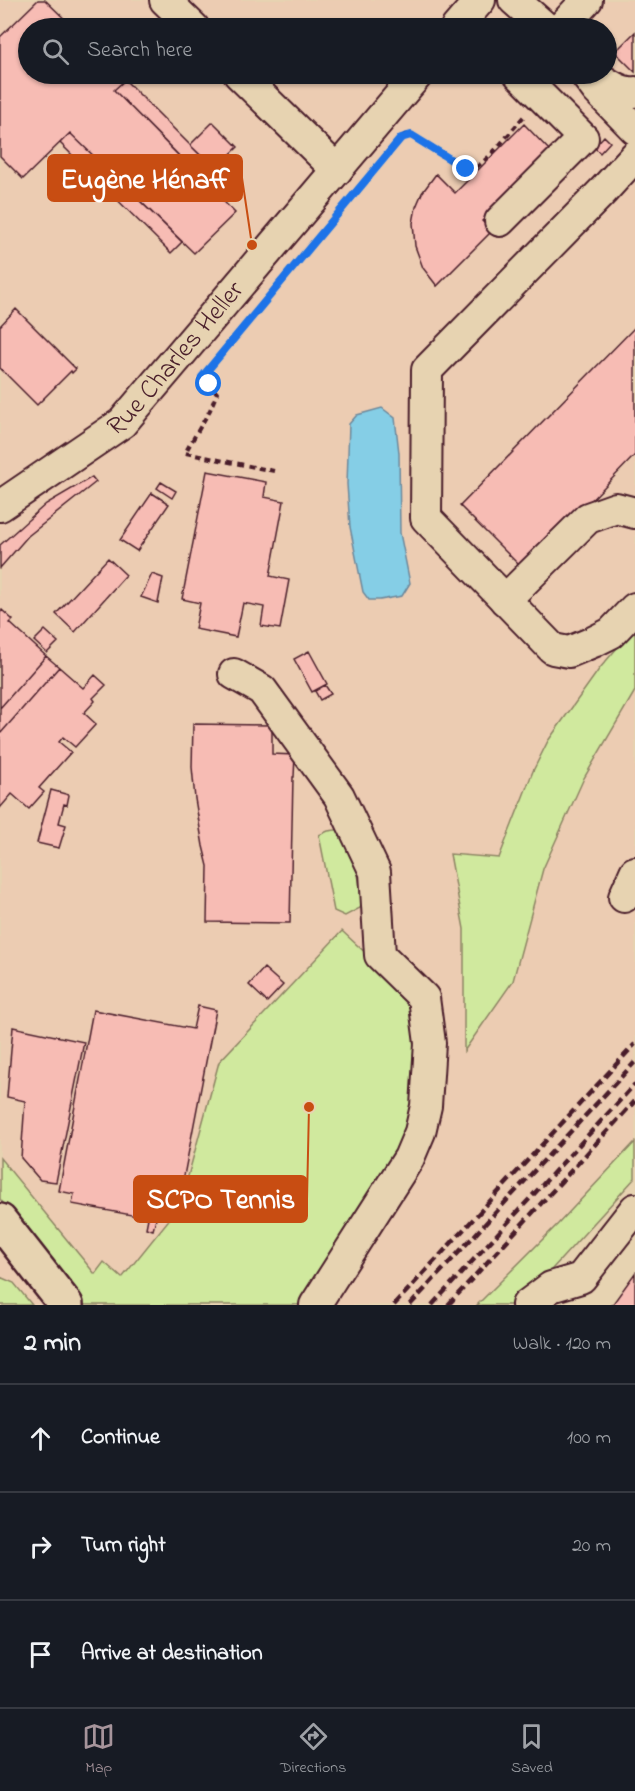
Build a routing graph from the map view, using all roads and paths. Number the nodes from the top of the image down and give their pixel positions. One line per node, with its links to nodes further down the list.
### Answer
1 (165, 0): 5 (street)
2 (480, 0): 6 (street)
3 (514, 0): 7 (street)
4 (587, 0): 8 (street)
5 (184, 18)
6 (465, 18)
7 (535, 18)
8 (570, 18)
9 (249, 84): 19 (street)
10 (410, 84): 19 (street, Rue Charles Heller)
11 (529, 84): 16 (street)
12 (581, 84): 16 (street)
13 (594, 84): 17 (street)
14 (607, 84): 15 (street)
15 (635, 92)
16 (554, 108): 20 (street); 21 (path)
17 (635, 129)
18 (635, 156): 24 (street)
19 (337, 170): 22 (street, Rue Charles Heller)
20 (500, 221)
21 (274, 471)
22 (0, 506)
23 (635, 513): 24 (street)
24 (505, 600): 25 (street)
25 (635, 608)
26 (234, 674): 30 (street)
27 (635, 1209): 31 (street)
28 (3, 1231): 29 (main road)
29 (66, 1305)
30 (315, 1305)
31 (527, 1305)

